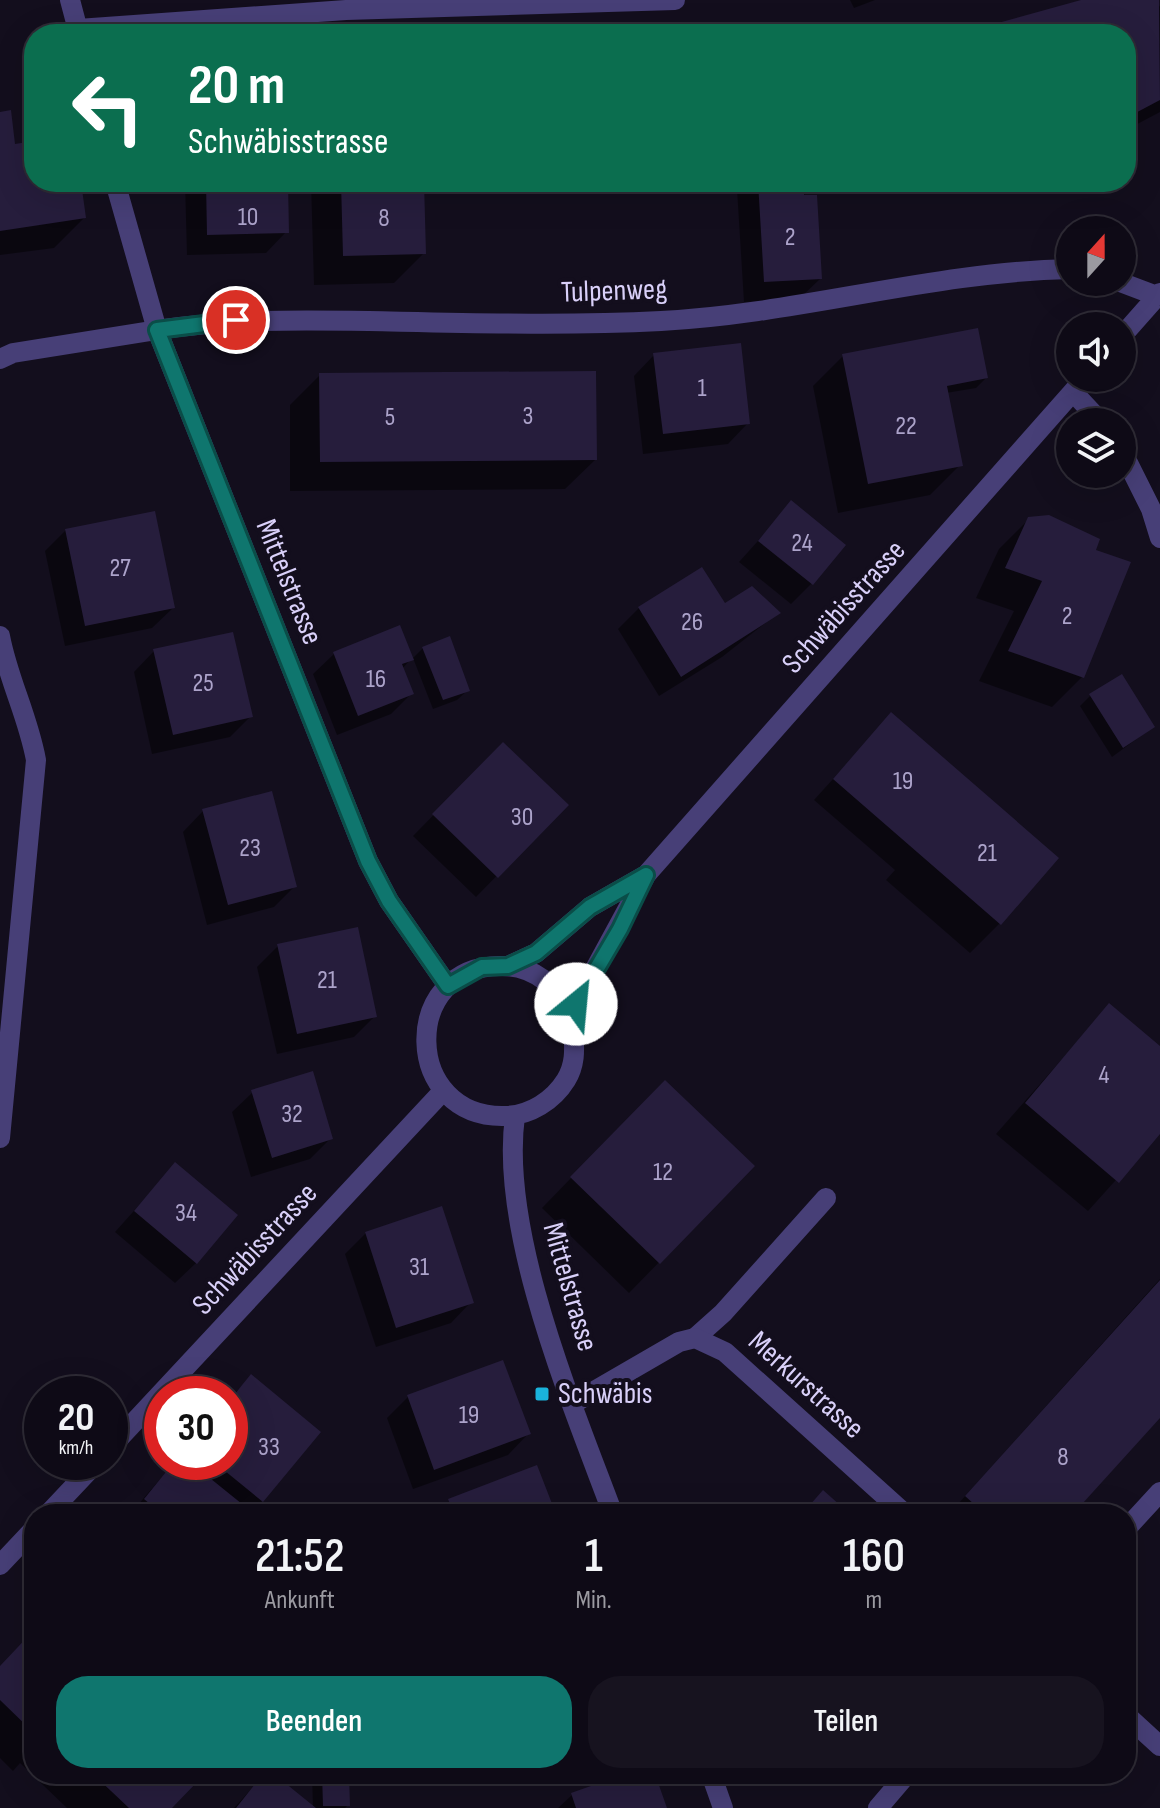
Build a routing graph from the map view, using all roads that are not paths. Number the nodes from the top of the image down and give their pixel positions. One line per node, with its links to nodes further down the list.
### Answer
1 (70, 0): 3 (street)
2 (675, 0): 4 (street)
3 (76, 24)
4 (167, 24)
5 (118, 192): 10 (street, Mittelstrasse)
6 (1056, 270): 10 (street, Tulpenweg)
7 (1136, 287): 8 (street)
8 (1158, 295): 9 (street)
9 (1136, 320)
10 (157, 330): 11 (street, Tulpenweg); 18 (street, Mittelstrasse)
11 (0, 359)
12 (1073, 392): 16 (street, Schwäbisstrasse)
13 (1136, 479): 14 (street)
14 (1160, 538)
15 (0, 636): 22 (street)
16 (646, 875): 17 (street, Schwäbisstrasse); 19 (street, Schwäbisstrasse)
17 (508, 966): 18 (street); 19 (street)
18 (448, 986): 20 (street)
19 (572, 1016): 21 (street)
20 (443, 1091): 21 (street); 26 (street, Schwäbisstrasse)
21 (515, 1116): 25 (street, Mittelstrasse)
22 (0, 1138)
23 (826, 1198): 24 (street)
24 (695, 1338): 25 (street); 31 (street, Merkurstrasse)
25 (572, 1404): 30 (street, Mittelstrasse)
26 (128, 1429)
27 (80, 1480): 29 (street)
28 (1160, 1492): 32 (street)
29 (57, 1504)
30 (609, 1504)
31 (894, 1504)
32 (1136, 1518)
33 (24, 1540): 34 (street)
34 (0, 1565)
35 (1136, 1724): 36 (street)
36 (1160, 1746)
37 (715, 1784): 39 (street)
38 (898, 1784): 40 (street)
39 (723, 1808)
40 (878, 1808)

